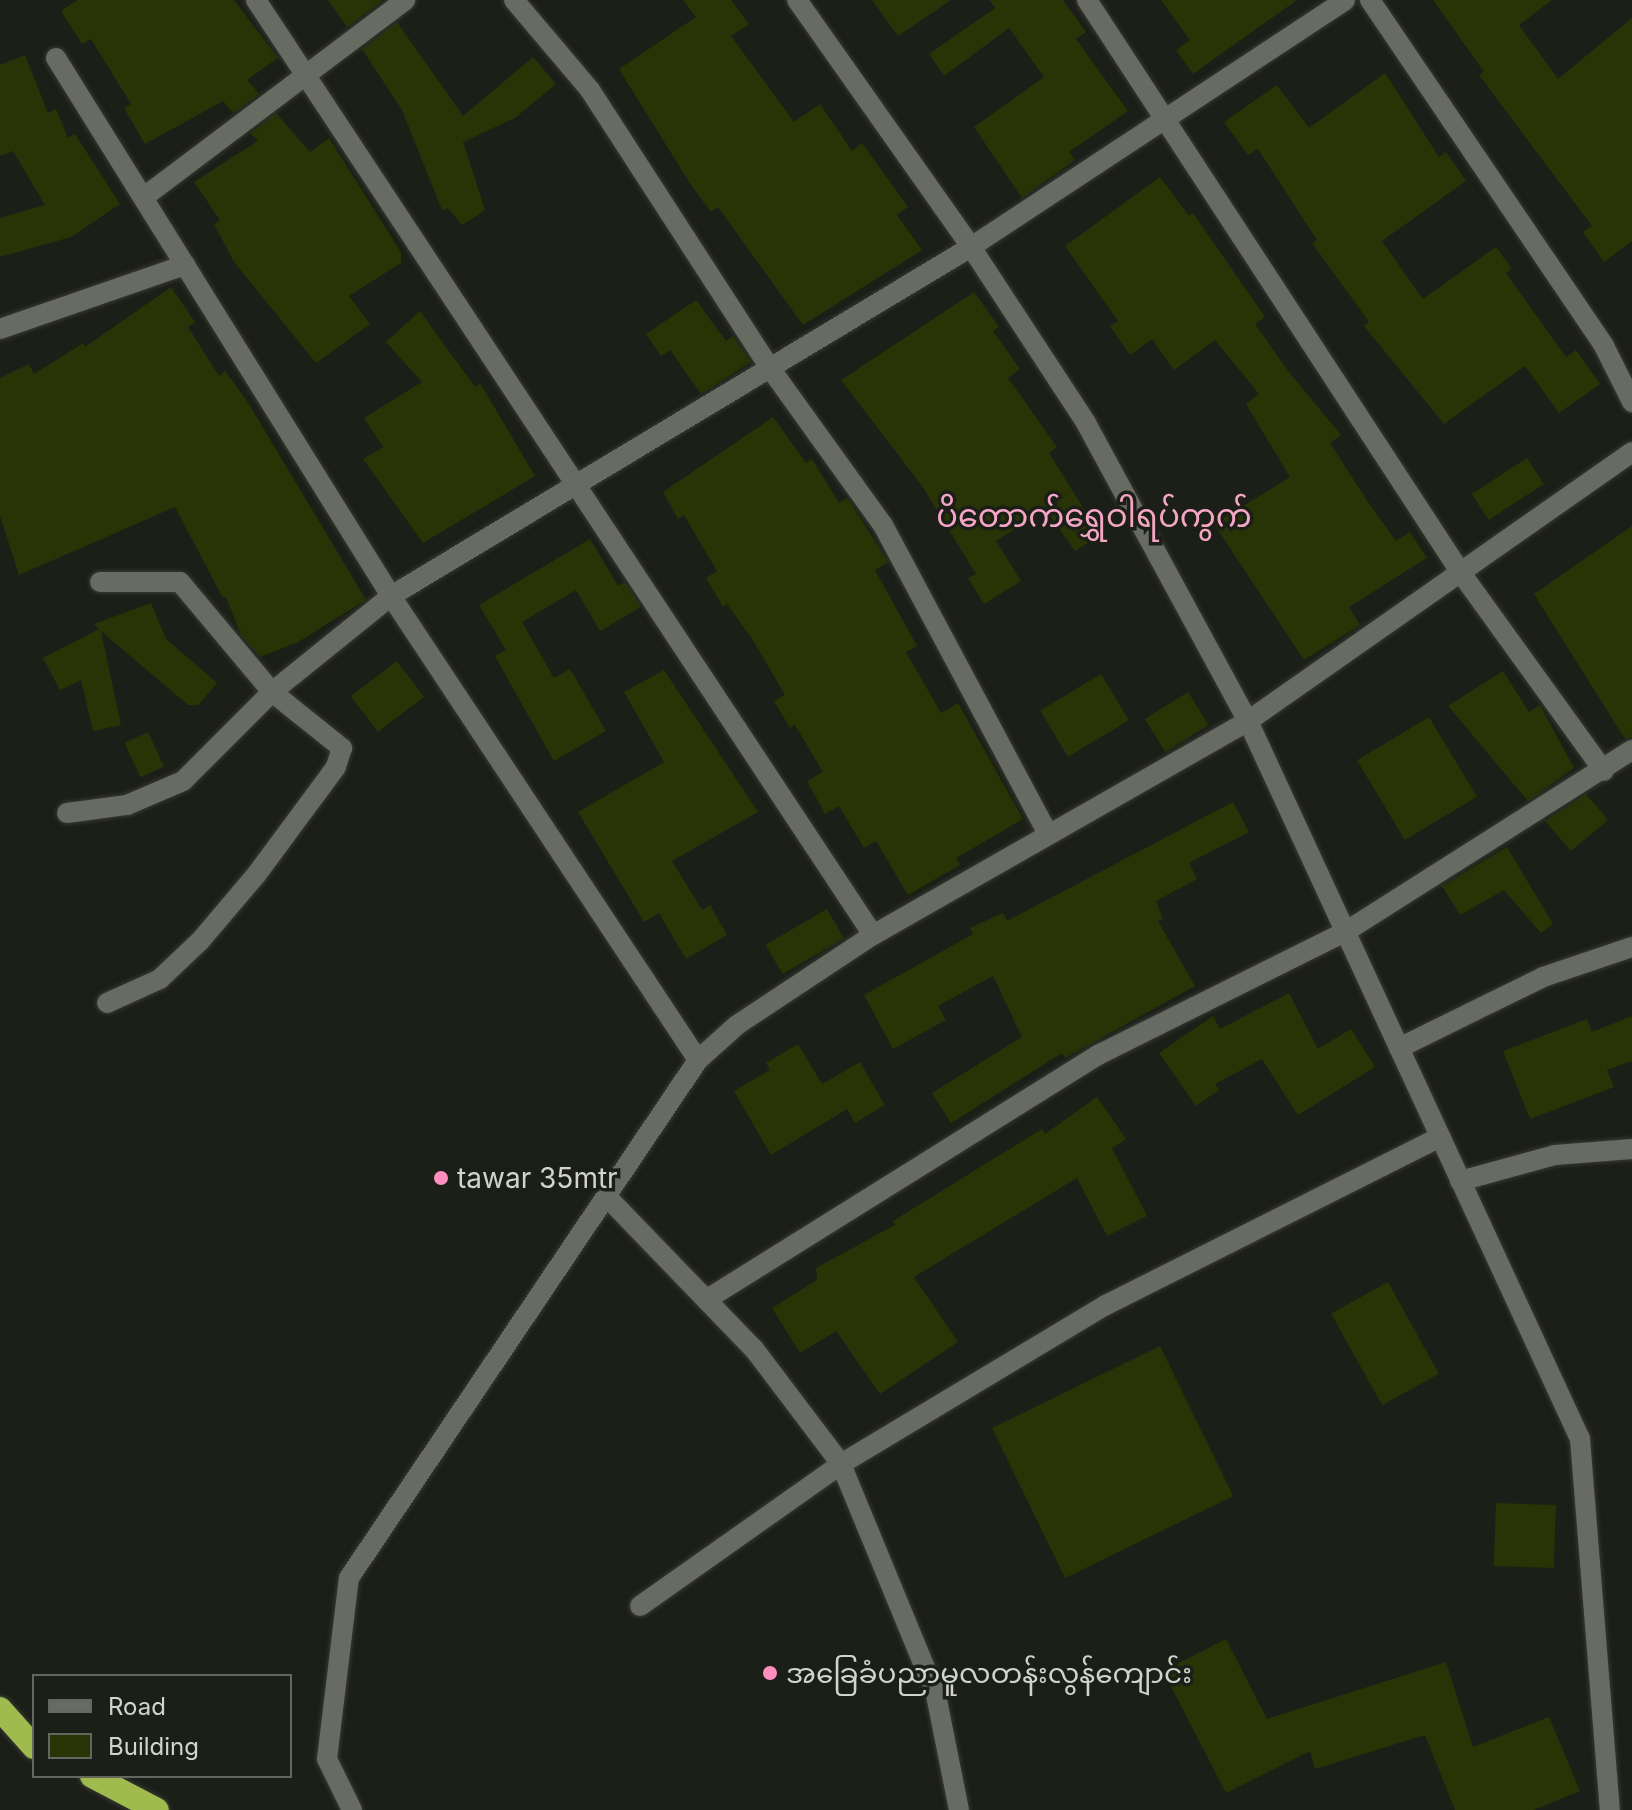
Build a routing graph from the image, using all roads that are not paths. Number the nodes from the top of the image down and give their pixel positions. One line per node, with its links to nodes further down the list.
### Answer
1 (256, 0): 9 (street)
2 (405, 0): 9 (street)
3 (514, 0): 15 (street)
4 (797, 0): 12 (street)
5 (1087, 0): 10 (street)
6 (1345, 0): 10 (street)
7 (1370, 0): 16 (street)
8 (56, 58): 11 (street)
9 (304, 71): 11 (street); 18 (street)
10 (1165, 123): 12 (street); 19 (street)
11 (144, 197): 13 (street)
12 (971, 247): 15 (street); 23 (street)
13 (185, 265): 14 (street); 21 (street)
14 (0, 329)
15 (770, 368): 18 (street); 27 (street)
16 (1632, 402)
17 (1632, 452): 19 (street)
18 (575, 486): 21 (street); 29 (street)
19 (1461, 573): 23 (street); 25 (street)
20 (100, 582): 22 (street)
21 (391, 596): 22 (street); 33 (street)
22 (272, 692): 26 (street); 31 (street)
23 (1248, 721): 27 (street); 28 (street)
24 (1632, 750): 25 (street)
25 (1604, 771): 28 (street)
26 (67, 813)
27 (1047, 832): 29 (street)
28 (1345, 932): 32 (street); 38 (street)
29 (873, 935): 33 (street)
30 (1632, 947): 32 (street)
31 (107, 1003)
32 (1399, 1048): 34 (street)
33 (698, 1060): 37 (street)
34 (1440, 1137): 36 (street); 39 (street)
35 (1632, 1149): 36 (street)
36 (1460, 1181): 47 (street)
37 (607, 1197): 38 (street); 45 (street)
38 (709, 1298): 39 (street)
39 (841, 1464): 40 (street); 46 (street)
40 (640, 1606)
41 (0, 1709): 42 (highway)
42 (32, 1745)
43 (96, 1778): 44 (highway)
44 (157, 1810)
45 (352, 1810)
46 (959, 1810)
47 (1610, 1810)

